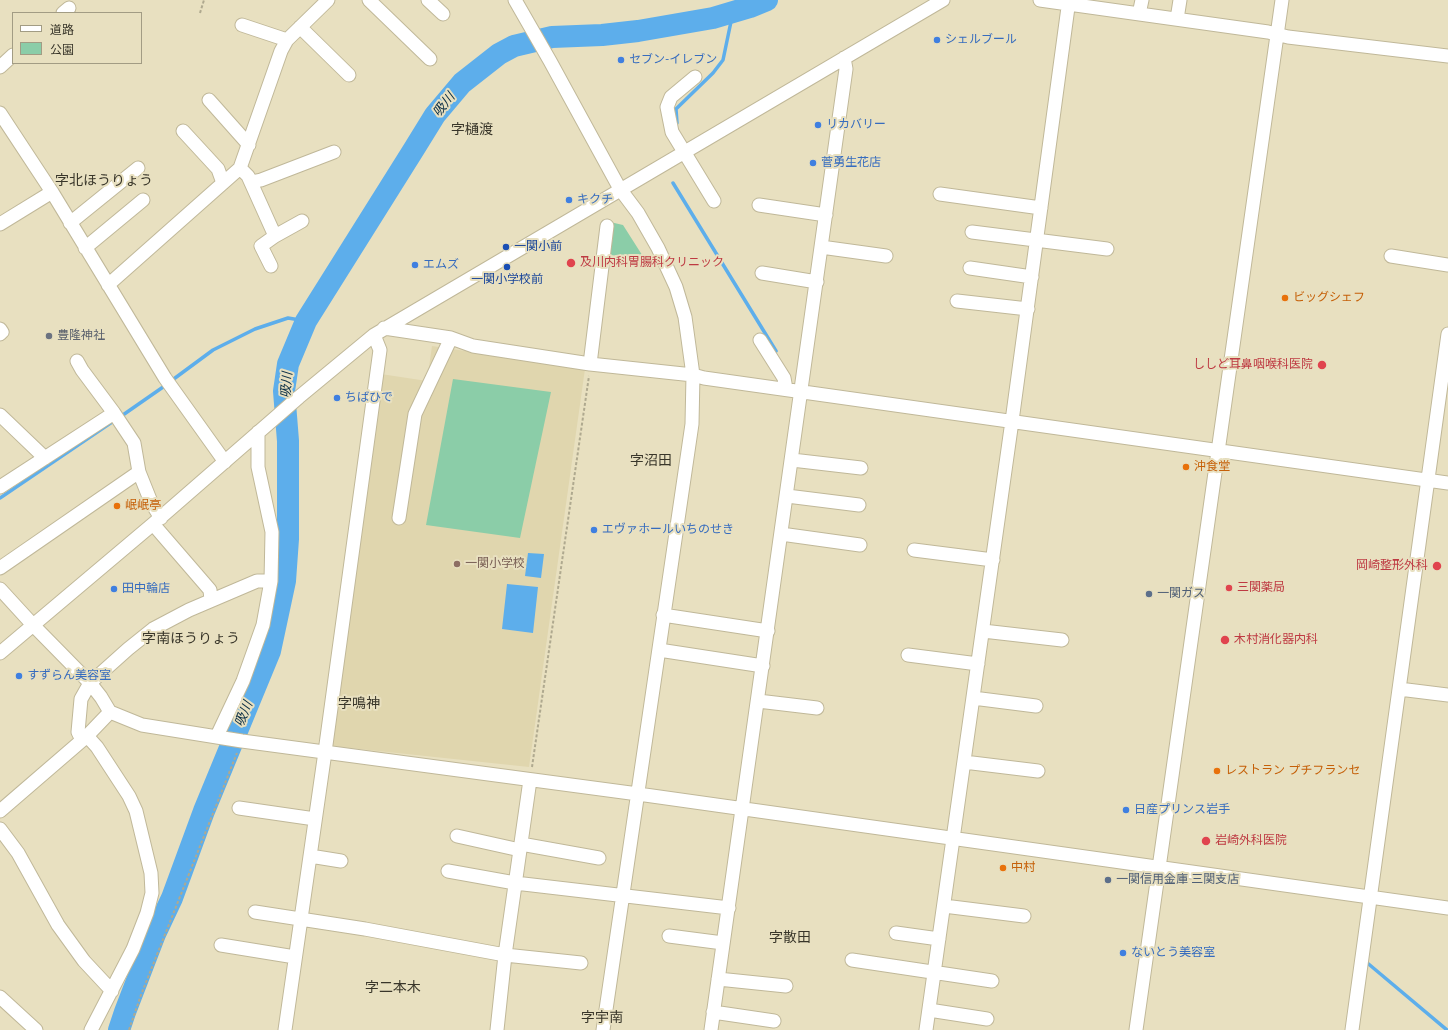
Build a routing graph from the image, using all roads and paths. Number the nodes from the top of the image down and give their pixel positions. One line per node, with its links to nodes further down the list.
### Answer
1 (204, 0): 12 (path)
2 (328, 0): 17 (street)
3 (369, 0): 23 (street)
4 (428, 0): 13 (street)
5 (515, 0): 37 (street)
6 (943, 0): 22 (street)
7 (1040, 0): 11 (street)
8 (1142, 0): 14 (street)
9 (1180, 0): 15 (street)
10 (1282, 0): 18 (street)
11 (1069, 2): 14 (street); 43 (street)
12 (200, 14)
13 (443, 14)
14 (1139, 14): 15 (street)
15 (1177, 20): 18 (street)
16 (242, 25): 19 (street)
17 (300, 27): 19 (street); 25 (street)
18 (1278, 34): 21 (street); 81 (street)
19 (287, 40): 30 (street)
20 (12, 56): 24 (street)
21 (1448, 56)
22 (844, 58): 32 (street); 44 (street)
23 (430, 59)
24 (0, 67)
25 (349, 76)
26 (695, 77): 32 (street)
27 (209, 100): 30 (street)
28 (0, 113): 38 (street)
29 (183, 131): 36 (street)
30 (249, 145): 34 (street)
31 (334, 152): 35 (street)
32 (684, 153): 37 (street); 41 (street)
33 (138, 168): 46 (street)
34 (240, 168): 35 (street); 36 (street)
35 (251, 182): 50 (street)
36 (223, 183): 63 (street)
37 (620, 189): 67 (street); 74 (street)
38 (52, 192): 46 (street); 47 (street)
39 (940, 194): 43 (street)
40 (143, 200): 53 (street)
41 (714, 201)
42 (759, 205): 44 (street)
43 (1041, 208): 51 (street)
44 (826, 215): 52 (street)
45 (302, 221): 50 (street)
46 (70, 223): 53 (street)
47 (0, 224)
48 (607, 226): 73 (street)
49 (972, 232): 51 (street)
50 (275, 236): 58 (street)
51 (1037, 240): 54 (street); 61 (street)
52 (822, 247): 55 (street); 62 (street)
53 (85, 248): 63 (street)
54 (1106, 249)
55 (886, 256)
56 (1391, 256): 57 (street)
57 (1448, 265)
58 (271, 266)
59 (970, 268): 61 (street)
60 (762, 272): 62 (street)
61 (1032, 277): 65 (street)
62 (817, 282): 76 (street)
63 (108, 285): 84 (street)
64 (957, 301): 65 (street)
65 (1028, 309): 79 (street)
66 (0, 329): 68 (street)
67 (379, 331): 70 (street); 80 (street); 123 (street)
68 (0, 334)
69 (1448, 334): 87 (street)
70 (451, 338): 73 (street); 92 (street)
71 (760, 340): 75 (street)
72 (77, 361): 77 (street)
73 (590, 364): 74 (street); 126 (path)
74 (693, 375): 75 (street); 102 (street)
75 (786, 389): 76 (street)
76 (801, 391): 79 (street); 83 (street)
77 (114, 413): 82 (street); 86 (street)
78 (0, 416): 82 (street)
79 (1012, 421): 81 (street); 97 (street)
80 (258, 432): 84 (street); 99 (street)
81 (1219, 450): 87 (street); 139 (street)
82 (45, 458): 89 (street)
83 (792, 460): 85 (street); 90 (street)
84 (225, 462): 93 (street)
85 (861, 468)
86 (139, 472): 93 (street); 98 (street)
87 (1429, 480): 88 (street); 113 (street)
88 (1448, 483)
89 (0, 487)
90 (787, 496): 91 (street); 94 (street)
91 (859, 505)
92 (399, 518)
93 (157, 521): 101 (street); 103 (street)
94 (781, 534): 95 (street); 104 (street)
95 (860, 544)
96 (914, 550): 97 (street)
97 (993, 560): 105 (street)
98 (0, 568)
99 (271, 581): 101 (street); 120 (street)
100 (0, 589): 103 (street)
101 (211, 600): 112 (street)
102 (663, 616): 104 (street); 107 (street)
103 (33, 625): 108 (street); 112 (street)
104 (768, 631): 111 (street)
105 (983, 631): 106 (street); 110 (street)
106 (1062, 640)
107 (659, 650): 111 (street); 127 (street)
108 (0, 654)
109 (908, 655): 110 (street)
110 (978, 664): 115 (street)
111 (763, 666): 116 (street)
112 (90, 683): 119 (street); 121 (street)
113 (1399, 689): 114 (street); 143 (street)
114 (1448, 695)
115 (973, 698): 117 (street); 124 (street)
116 (758, 701): 118 (street); 129 (street)
117 (1036, 706)
118 (817, 708)
119 (110, 712): 120 (street); 121 (street)
120 (220, 737): 122 (street)
121 (84, 738): 130 (street); 163 (street)
122 (240, 740): 123 (street); 171 (path)
123 (325, 752): 126 (street); 131 (street)
124 (964, 762): 125 (street); 134 (street)
125 (1038, 771)
126 (530, 780): 127 (street); 135 (street)
127 (638, 794): 129 (street); 142 (street)
128 (239, 808): 131 (street)
129 (743, 809): 134 (street); 145 (street)
130 (0, 811)
131 (315, 819): 136 (street)
132 (0, 829): 163 (street)
133 (457, 836): 135 (street)
134 (954, 838): 139 (street); 144 (street)
135 (520, 847): 137 (street); 141 (street)
136 (310, 856): 138 (street); 149 (street)
137 (599, 858)
138 (341, 861)
139 (1159, 868): 143 (street); 177 (street)
140 (448, 871): 141 (street)
141 (515, 883): 142 (street); 155 (street)
142 (622, 896): 145 (street); 174 (street)
143 (1370, 897): 146 (street); 178 (street)
144 (944, 906): 148 (street); 152 (street)
145 (729, 908): 153 (street)
146 (1448, 908)
147 (255, 912): 149 (street)
148 (1024, 916)
149 (301, 918): 155 (street); 156 (street)
150 (896, 933): 152 (street)
151 (669, 936): 153 (street)
152 (939, 939): 159 (street)
153 (724, 943): 160 (street)
154 (221, 945): 156 (street)
155 (505, 955): 158 (street); 173 (street)
156 (295, 957): 172 (street)
157 (852, 960): 159 (street)
158 (580, 962)
159 (934, 973): 161 (street); 165 (street)
160 (718, 979): 162 (street); 166 (street)
161 (992, 981)
162 (786, 986)
163 (112, 990): 170 (street)
164 (0, 997): 169 (street)
165 (929, 1010): 167 (street); 176 (street)
166 (713, 1012): 168 (street); 175 (street)
167 (987, 1019)
168 (774, 1021)
169 (36, 1030)
170 (91, 1030)
171 (129, 1030)
172 (285, 1030)
173 (497, 1030)
174 (603, 1030)
175 (711, 1030)
176 (926, 1030)
177 (1136, 1030)
178 (1352, 1030)

